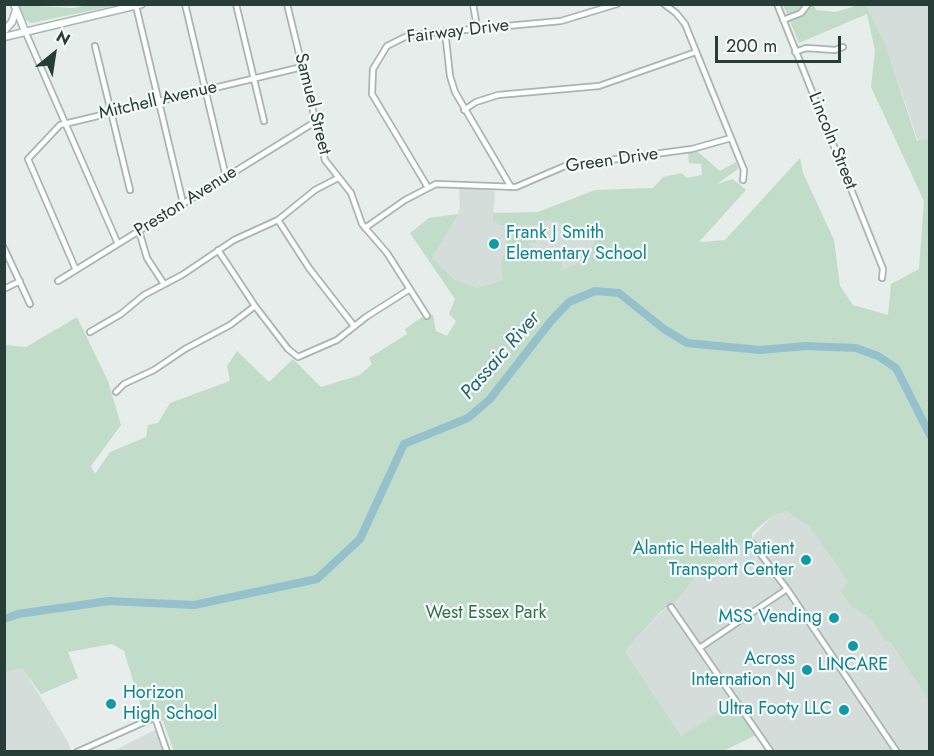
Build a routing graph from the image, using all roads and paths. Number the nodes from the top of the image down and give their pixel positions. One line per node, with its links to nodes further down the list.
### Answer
1 (185, 4): 24 (street)
2 (236, 4): 23 (street)
3 (287, 4): 22 (street, Samuel Street)
4 (473, 4): 13 (street)
5 (617, 4): 13 (street, Fairway Drive)
6 (664, 4): 20 (street)
7 (777, 4): 12 (street, Lincoln Street)
8 (808, 4): 12 (street)
9 (139, 5): 11 (street); 25 (street)
10 (15, 7): 14 (street); 15 (street)
11 (114, 7): 15 (street)
12 (783, 20): 21 (street, Lincoln Street)
13 (477, 27): 16 (street, Fairway Drive)
14 (4, 31)
15 (25, 31): 17 (street); 30 (street)
16 (446, 31): 26 (street); 35 (street, Fairway Drive)
17 (4, 37)
18 (95, 46): 27 (street)
19 (843, 47): 21 (street)
20 (696, 52): 26 (street); 31 (street)
21 (795, 52): 46 (street, Lincoln Street)
22 (302, 67): 23 (street, Mitchell Avenue); 29 (street, Samuel Street)
23 (253, 79): 24 (street, Mitchell Avenue); 28 (street)
24 (206, 90): 25 (street, Mitchell Avenue); 32 (street)
25 (157, 102): 27 (street, Mitchell Avenue); 38 (street)
26 (464, 110): 36 (street)
27 (111, 113): 30 (street, Mitchell Avenue); 37 (street)
28 (264, 121)
29 (315, 122): 32 (street, Preston Avenue); 33 (street, Samuel Street)
30 (65, 123): 42 (street); 45 (street)
31 (731, 138): 34 (street); 36 (street, Green Drive)
32 (226, 177): 38 (street, Preston Avenue)
33 (338, 178): 39 (street); 40 (street, Samuel Street)
34 (743, 180)
35 (427, 186): 36 (street, Green Drive); 40 (street, Green Drive)
36 (512, 187)
37 (130, 190)
38 (183, 203): 41 (street, Preston Avenue)
39 (278, 220): 44 (street); 55 (street)
40 (364, 228): 51 (street, Samuel Street)
41 (139, 231): 42 (street, Preston Avenue); 49 (street)
42 (118, 244): 45 (street, Preston Avenue)
43 (4, 248): 47 (street)
44 (218, 250): 49 (street); 53 (street)
45 (76, 270): 48 (street, Preston Avenue)
46 (882, 278)
47 (20, 281): 50 (street); 52 (street)
48 (58, 281)
49 (164, 284): 56 (street)
50 (4, 289)
51 (410, 289): 54 (street, Samuel Street); 55 (street)
52 (30, 304)
53 (255, 306): 55 (street); 57 (street)
54 (427, 316)
55 (354, 326)
56 (90, 332)
57 (116, 392)
58 (753, 544): 59 (street)
59 (787, 589): 61 (street); 65 (street)
60 (671, 607): 61 (street)
61 (701, 647): 64 (street)
62 (77, 752): 63 (street)
63 (167, 752)
64 (771, 752)
65 (897, 752)

